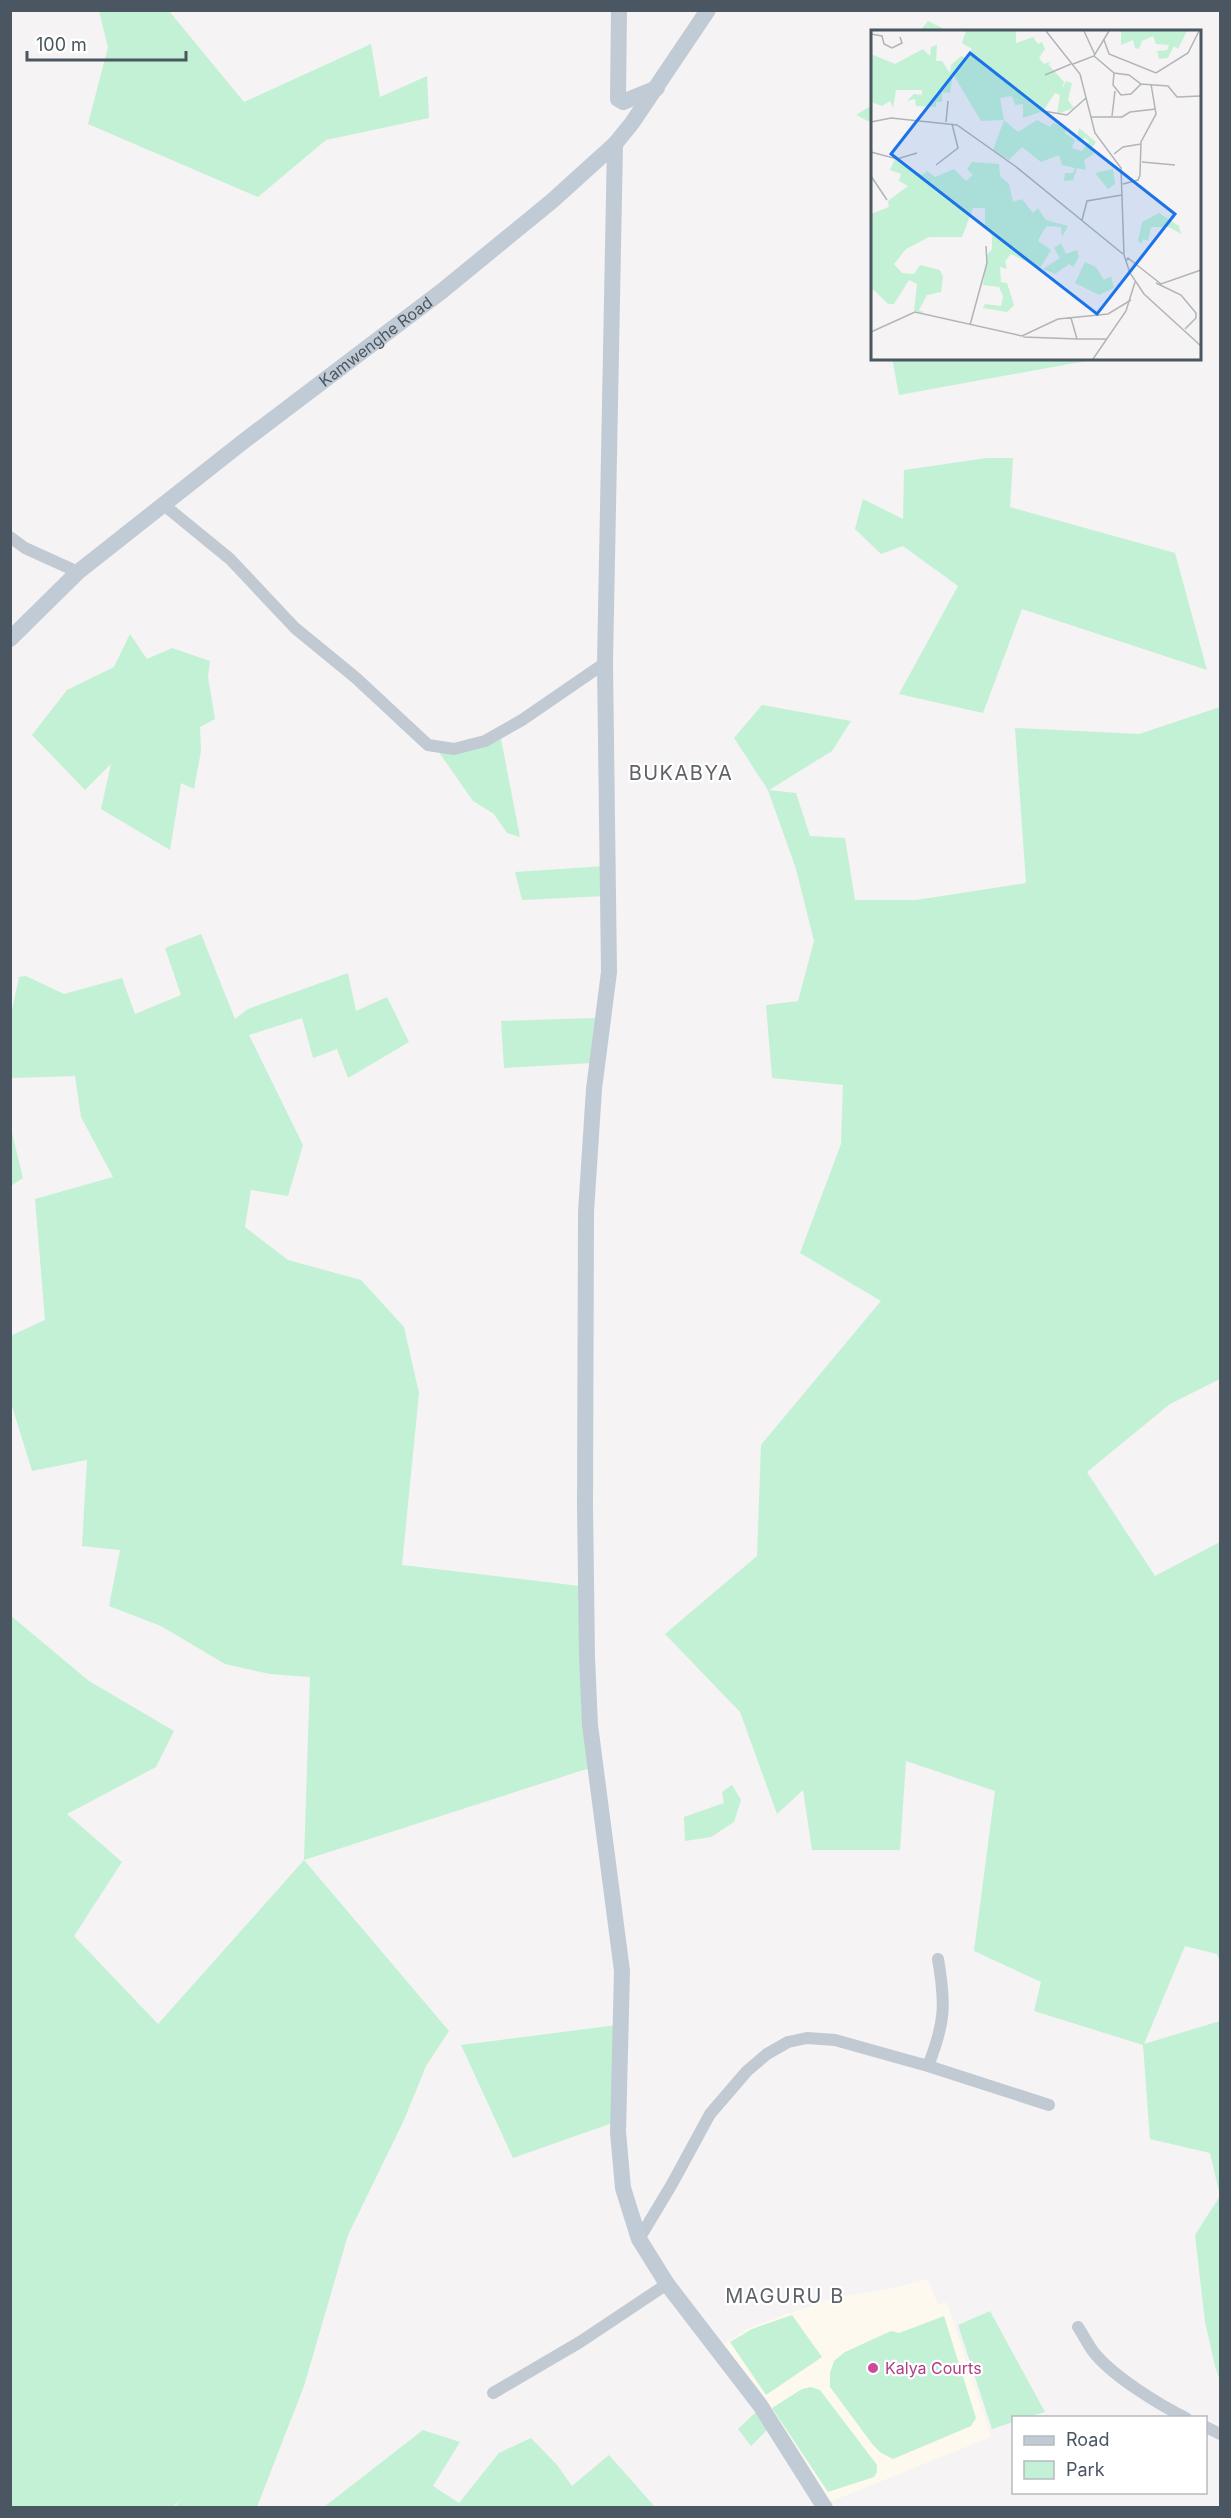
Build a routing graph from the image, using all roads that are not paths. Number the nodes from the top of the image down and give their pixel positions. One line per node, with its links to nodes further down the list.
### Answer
1 (619, 10): 3 (street)
2 (708, 10): 3 (street, Kamwenghe Road)
3 (658, 87): 4 (street, Kamwenghe Road)
4 (615, 144): 5 (street, Kamwenghe Road); 9 (street)
5 (164, 505): 7 (street, Kamwenghe Road); 9 (street)
6 (10, 537): 7 (street)
7 (78, 572): 8 (street, Kamwenghe Road)
8 (10, 639)
9 (605, 663): 13 (street)
10 (938, 1959): 11 (street)
11 (928, 2066): 12 (street); 13 (street)
12 (1049, 2106)
13 (639, 2239): 14 (street)
14 (667, 2284): 16 (street); 20 (street)
15 (1078, 2327): 17 (street)
16 (493, 2393)
17 (1183, 2416)
18 (1207, 2427): 19 (street)
19 (1221, 2434)
20 (825, 2508)

